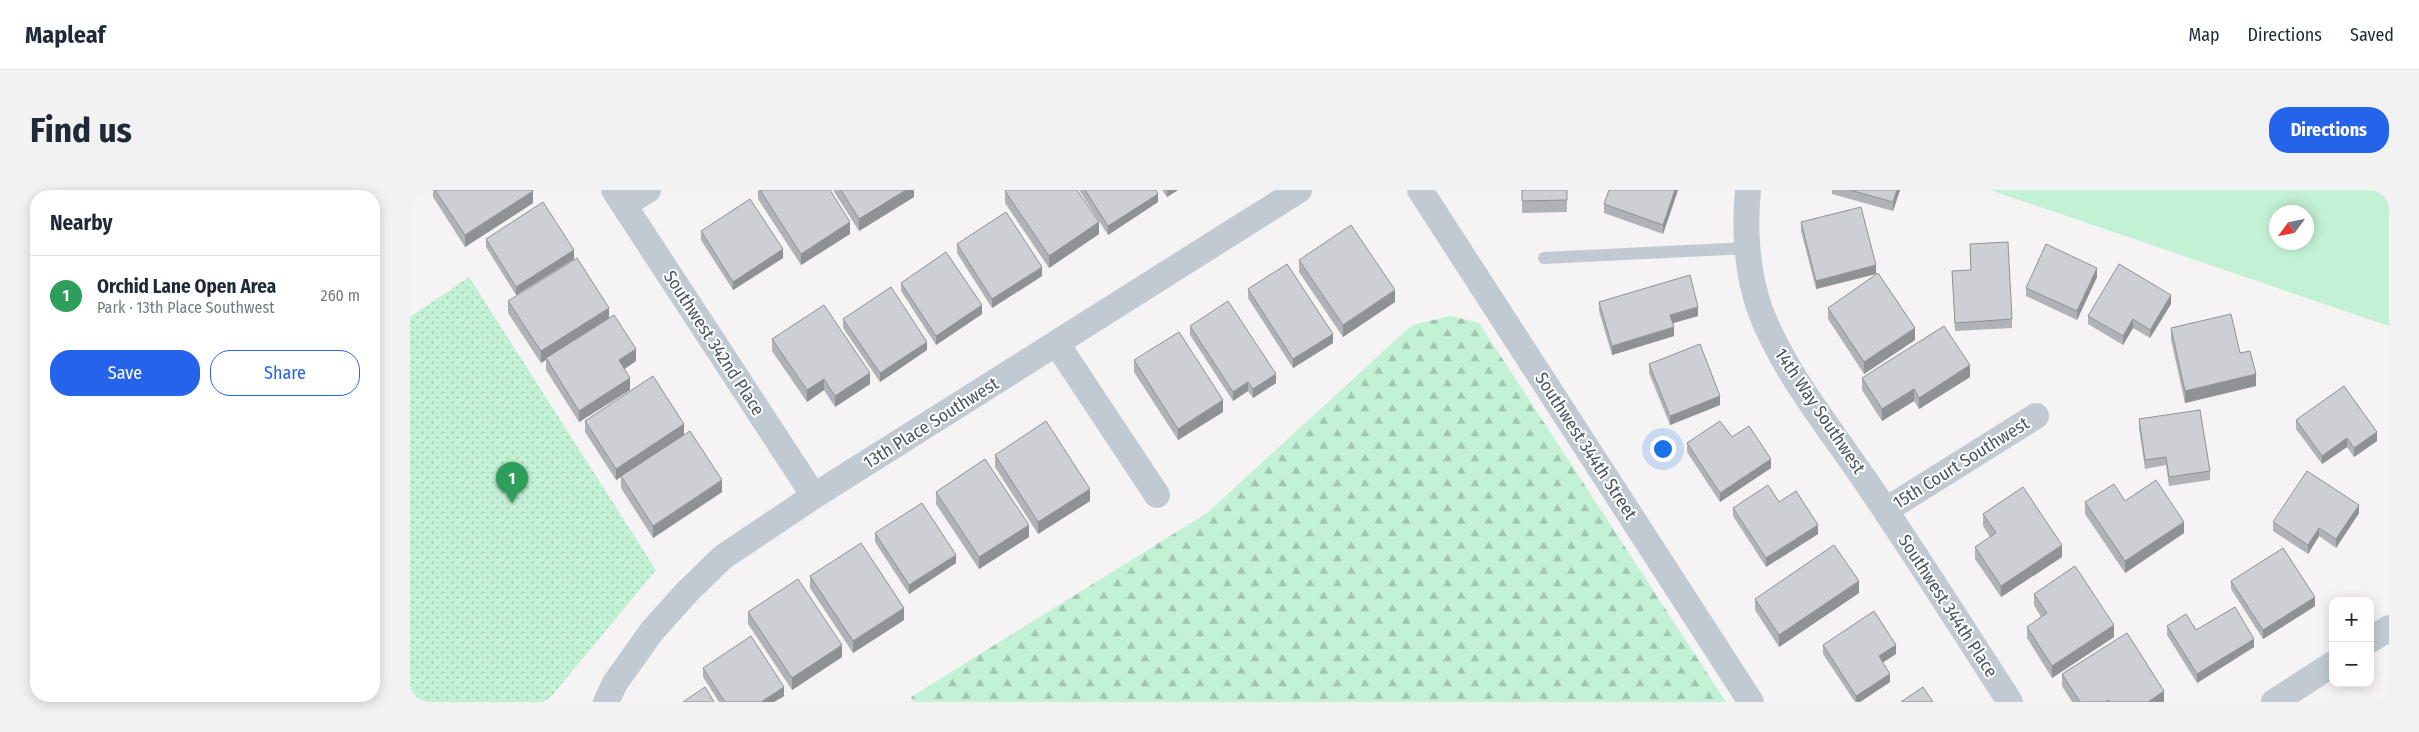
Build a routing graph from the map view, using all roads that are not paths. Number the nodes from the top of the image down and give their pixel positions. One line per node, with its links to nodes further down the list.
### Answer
1 (648, 190): 5 (street)
2 (1299, 190): 8 (street, 13th Place Southwest)
3 (1420, 190): 17 (street, Southwest 344th Street)
4 (1748, 190): 6 (street, 14th Way Southwest)
5 (619, 198): 10 (street, Southwest 342nd Place)
6 (1748, 248): 7 (lane); 12 (street, 14th Way Southwest)
7 (1544, 258)
8 (1057, 344): 10 (street, 13th Place Southwest); 11 (street)
9 (2036, 416): 12 (street, 15th Court Southwest)
10 (814, 496): 16 (street, 13th Place Southwest)
11 (1158, 496)
12 (1886, 510): 18 (street, Southwest 344th Place)
13 (2389, 628): 14 (street)
14 (2374, 637)
15 (2329, 667): 19 (street)
16 (606, 702)
17 (1751, 702)
18 (2010, 702)
19 (2274, 702)

